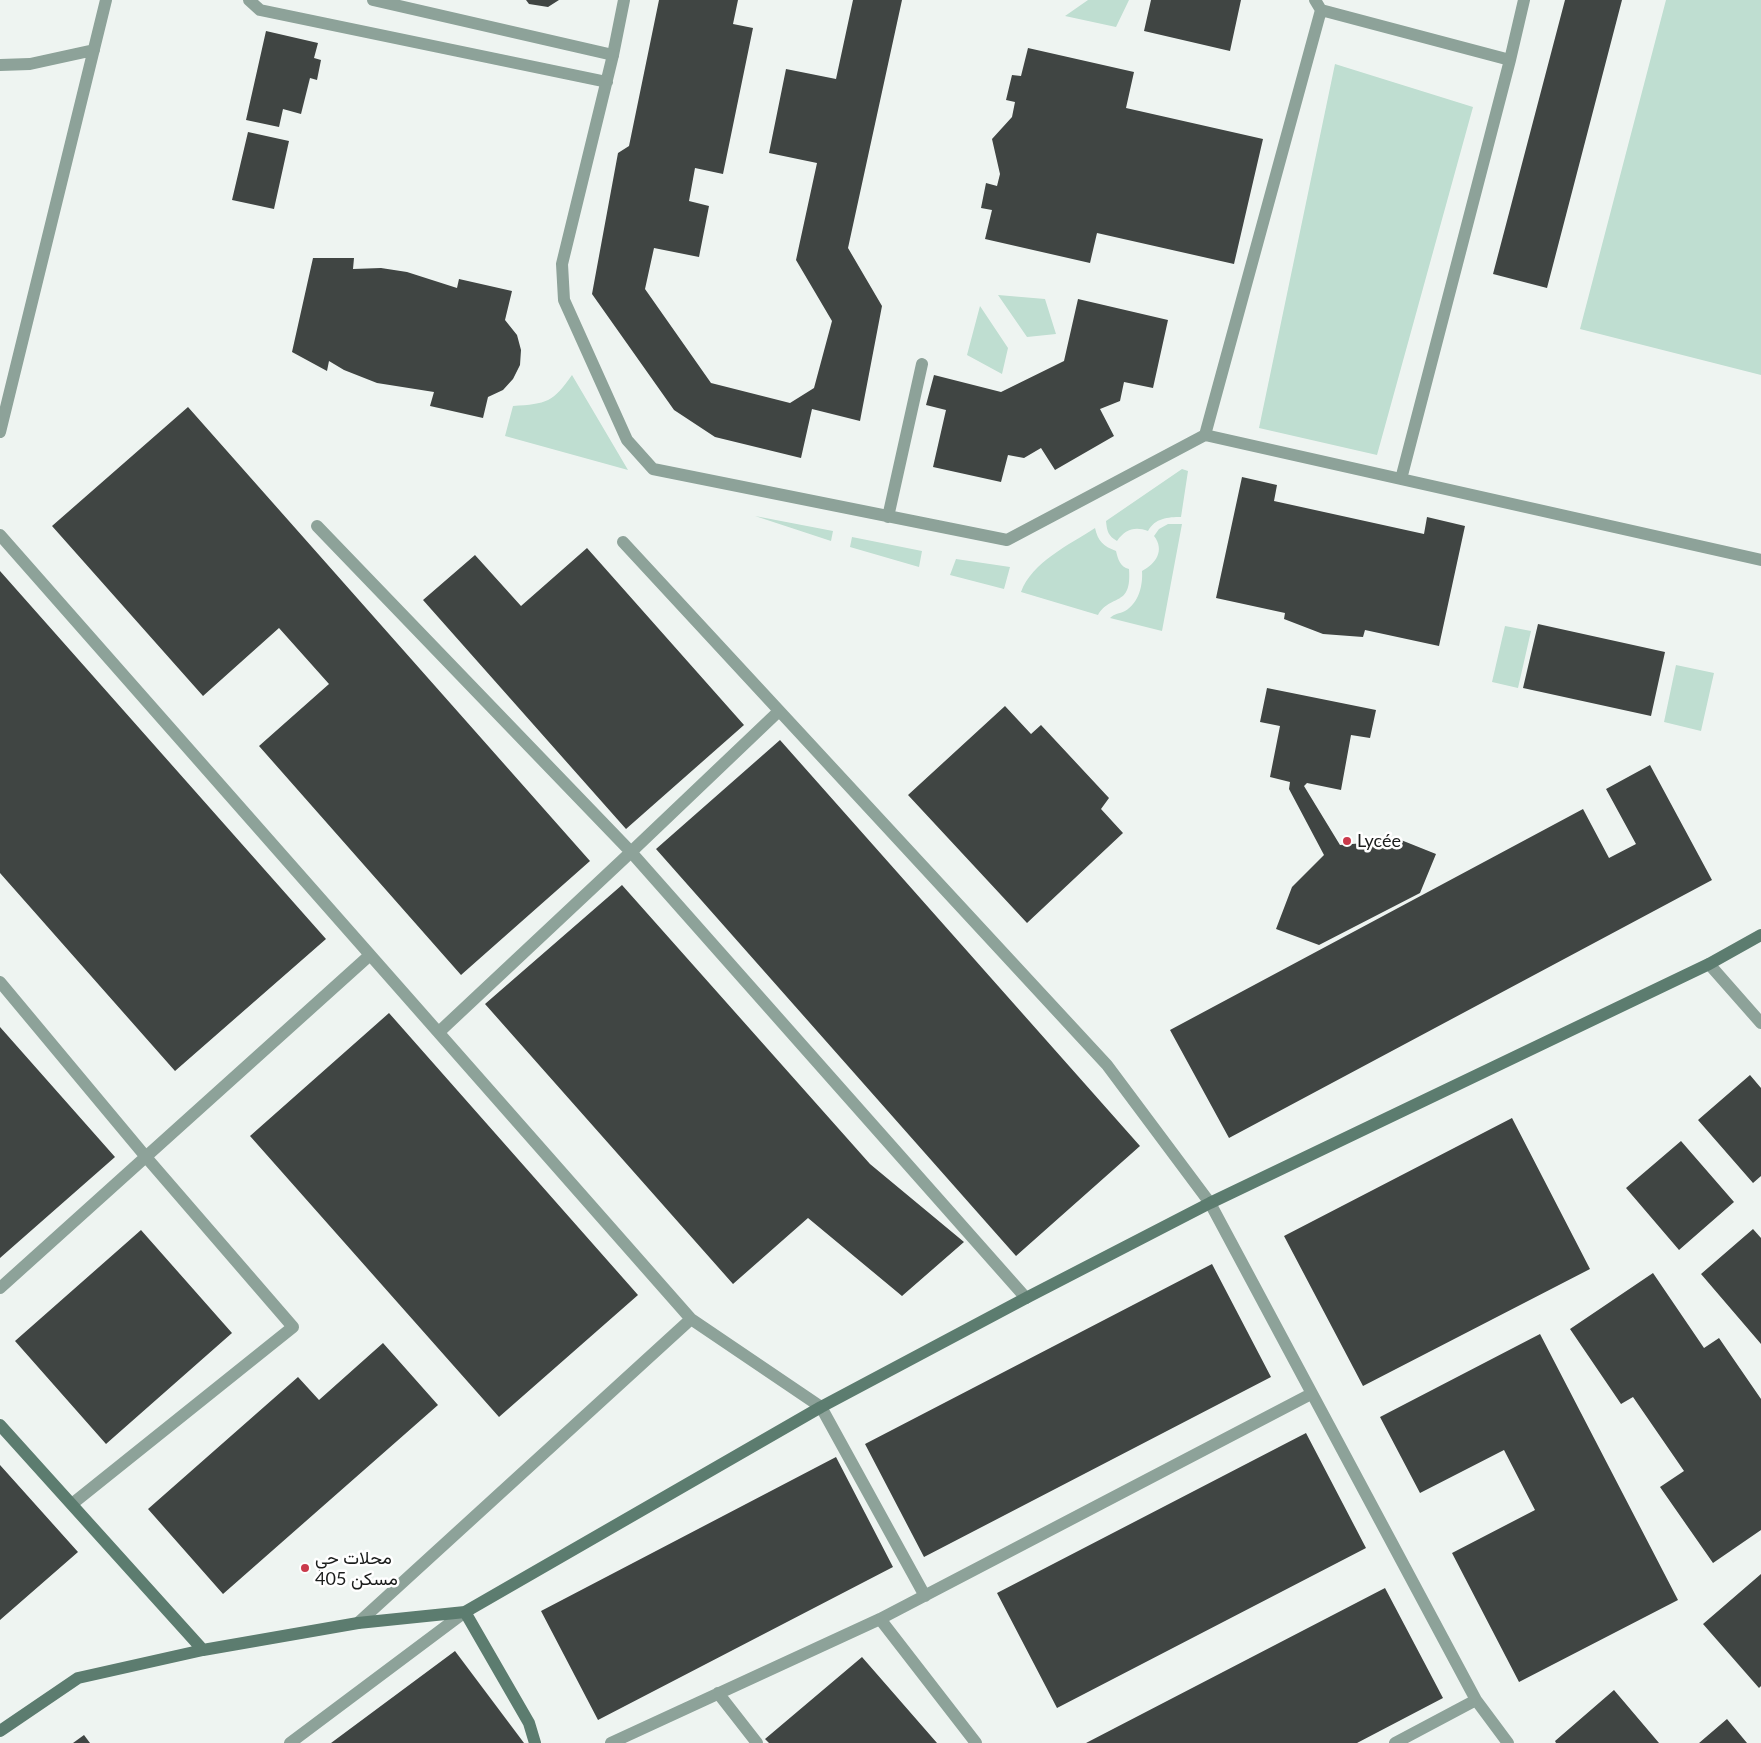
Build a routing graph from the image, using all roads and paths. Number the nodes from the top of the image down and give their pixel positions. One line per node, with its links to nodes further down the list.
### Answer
1 (106, 0): 7 (street)
2 (249, 0): 11 (street)
3 (373, 0): 8 (street)
4 (624, 0): 8 (street)
5 (1524, 0): 9 (street)
6 (1318, 5): 9 (street); 14 (street)
7 (94, 50): 10 (street); 13 (street)
8 (613, 55): 11 (street)
9 (1510, 60): 15 (street)
10 (0, 65)
11 (607, 82): 16 (street)
12 (922, 364): 16 (street)
13 (0, 432)
14 (1205, 435): 15 (street); 16 (street)
15 (1401, 480): 20 (street)
16 (888, 517)
17 (317, 526): 22 (street)
18 (0, 535): 24 (street)
19 (623, 542): 21 (street)
20 (1761, 560)
21 (779, 711): 22 (street); 30 (street)
22 (632, 852): 28 (street); 32 (street)
23 (1761, 935): 25 (main road)
24 (370, 955): 28 (street); 29 (street)
25 (1709, 964): 27 (street); 30 (main road)
26 (0, 982): 29 (street)
27 (1761, 1024)
28 (439, 1032): 33 (street)
29 (146, 1157): 31 (street); 37 (street)
30 (1210, 1203): 32 (main road); 34 (street)
31 (0, 1288)
32 (1026, 1298): 35 (main road)
33 (692, 1319): 35 (street); 41 (street)
34 (1311, 1394): 38 (street); 44 (street)
35 (821, 1407): 38 (street); 39 (main road)
36 (0, 1425): 37 (main road)
37 (72, 1504): 42 (main road)
38 (925, 1596): 40 (street)
39 (465, 1612): 41 (main road); 46 (street); 47 (main road)
40 (880, 1619): 43 (street); 50 (street)
41 (358, 1623): 42 (main road)
42 (204, 1650): 45 (main road)
43 (718, 1693): 48 (street); 49 (street)
44 (1476, 1700): 51 (street); 52 (street)
45 (0, 1731)
46 (290, 1743)
47 (535, 1743)
48 (611, 1743)
49 (758, 1743)
50 (976, 1743)
51 (1395, 1743)
52 (1508, 1743)

